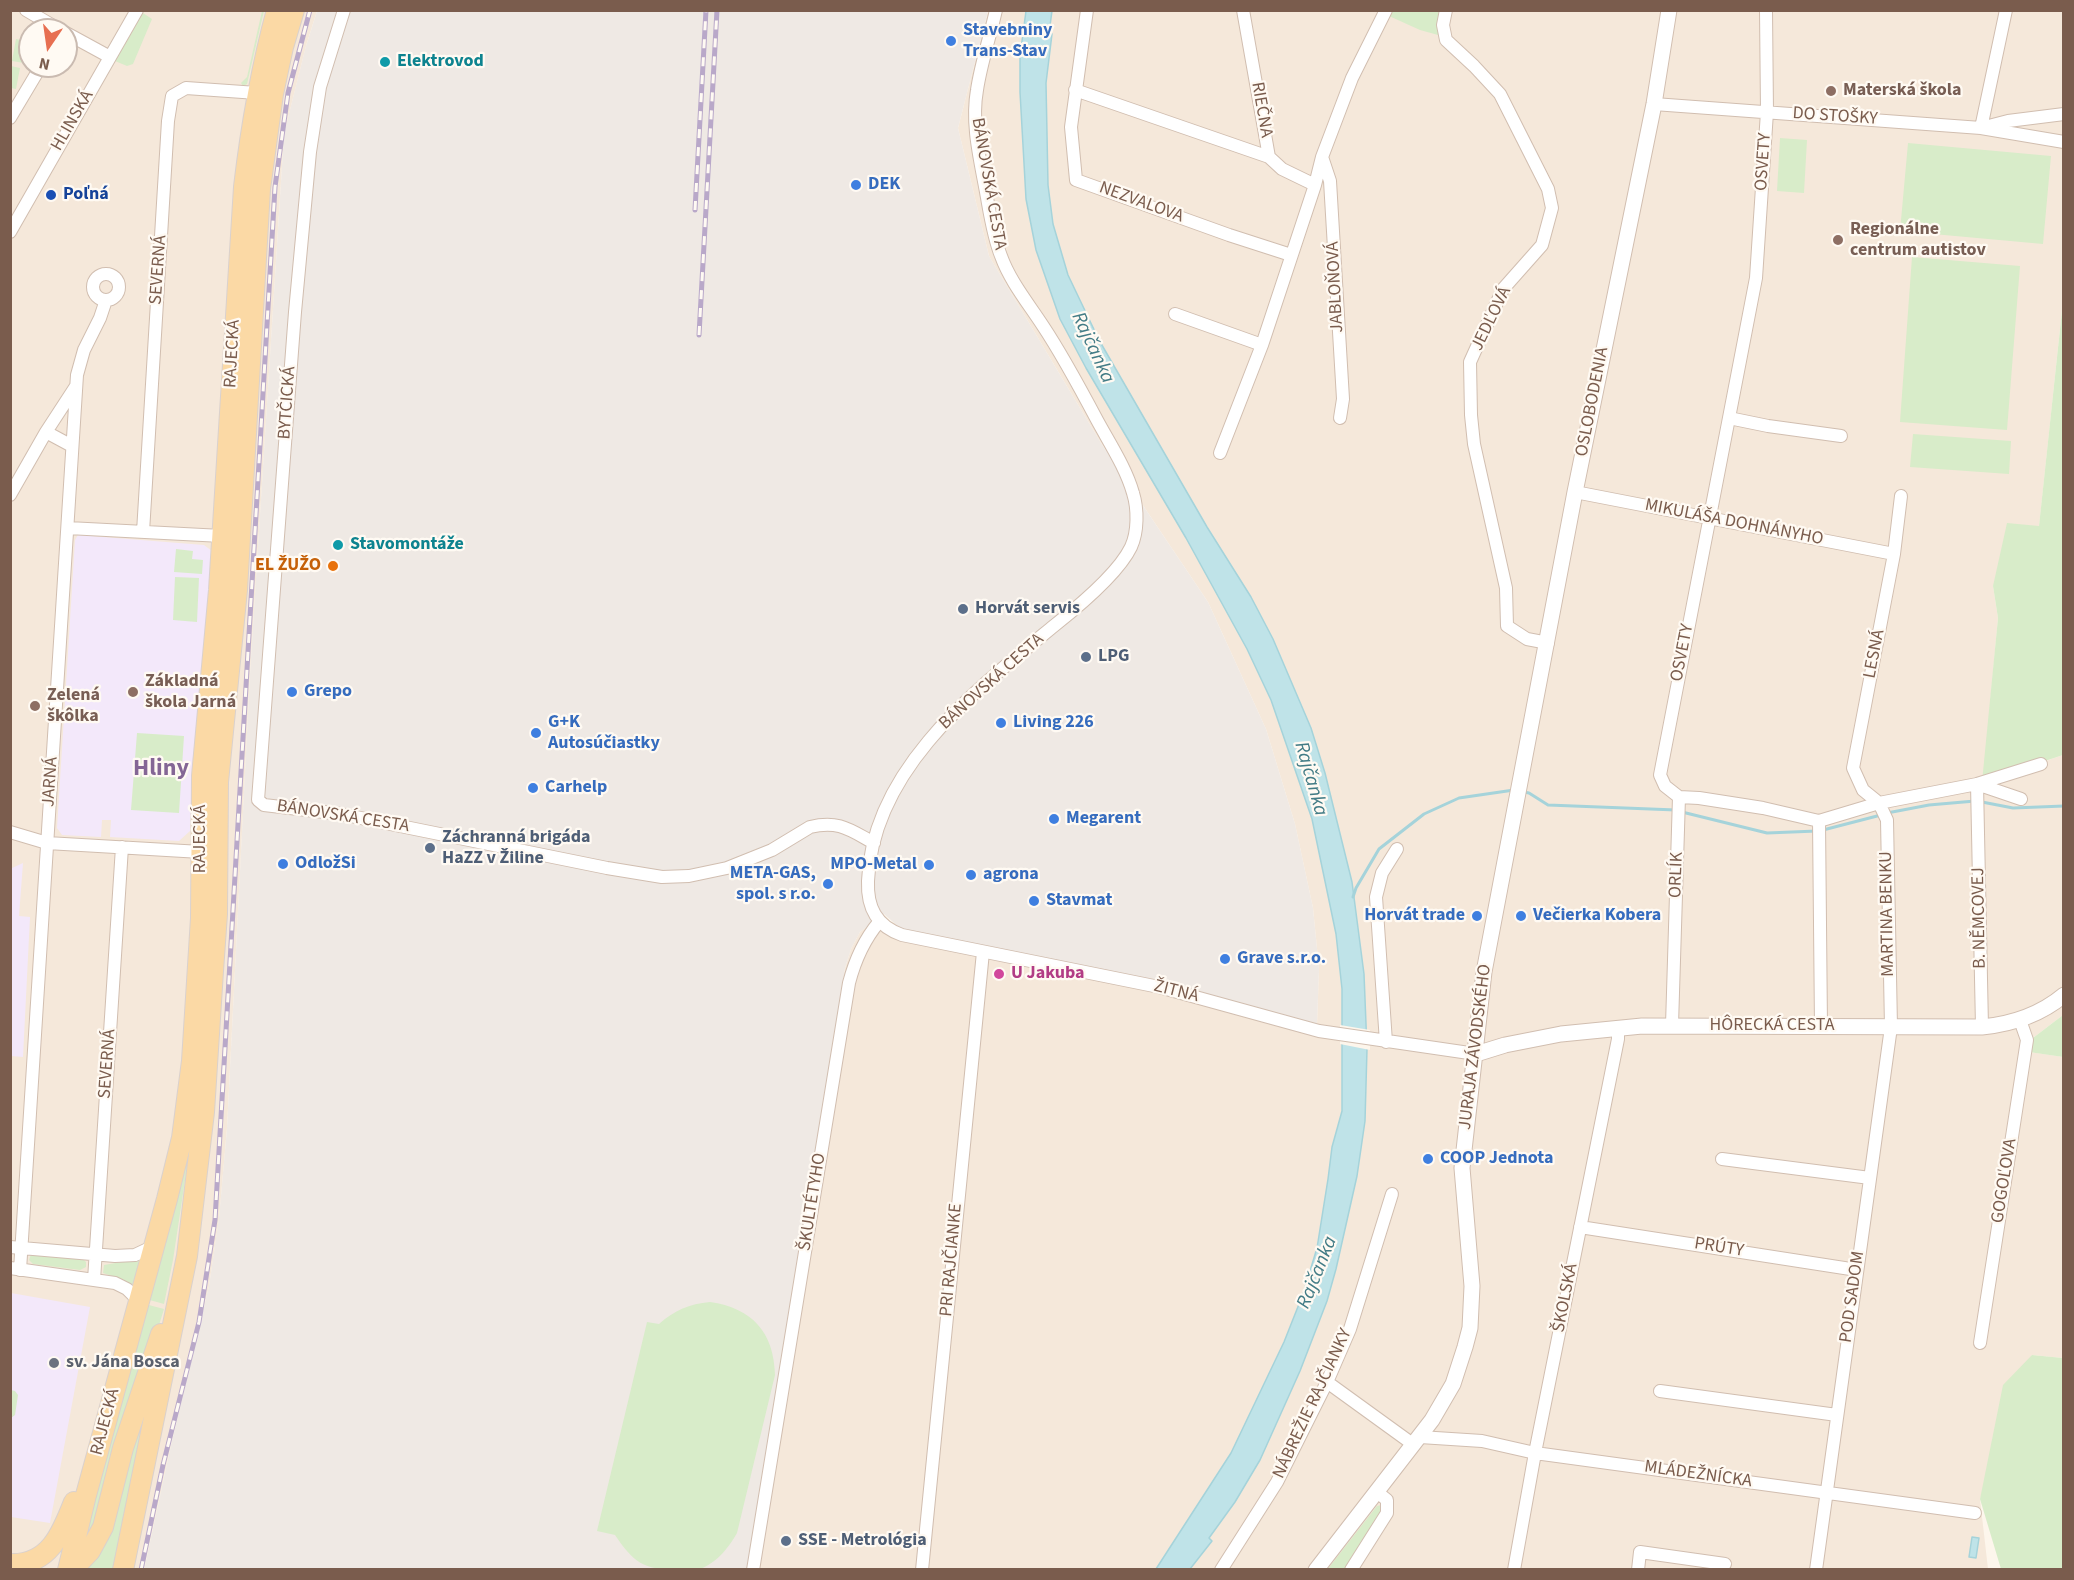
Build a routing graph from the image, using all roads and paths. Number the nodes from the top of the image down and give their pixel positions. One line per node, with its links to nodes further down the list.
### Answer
1 (26, 10): 14 (street)
2 (137, 10): 16 (street, HLINSKÁ)
3 (277, 10): 19 (main road, RAJECKÁ)
4 (294, 10): 86 (main road, RAJECKÁ)
5 (344, 10): 54 (street, BYTČICKÁ)
6 (996, 10): 60 (street, BÁNOVSKÁ CESTA)
7 (1087, 10): 18 (street)
8 (1243, 10): 26 (street, RIEČNA)
9 (1386, 10): 27 (street, JABLOŇOVÁ)
10 (1446, 10): 49 (street, JEDĽOVÁ)
11 (1669, 10): 20 (street, OSLOBODENIA)
12 (1766, 10): 21 (street, OSVETY)
13 (2006, 10): 24 (street)
14 (40, 18)
15 (78, 40): 16 (street)
16 (110, 57): 29 (street, HLINSKÁ)
17 (34, 78): 23 (street)
18 (1075, 90): 26 (street); 30 (street, NEZVALOVA)
19 (258, 93): 46 (street, SEVERNÁ); 47 (main road, RAJECKÁ)
20 (1654, 104): 21 (street, DO STOŠKY); 41 (street, OSLOBODENIA)
21 (1767, 112): 24 (street, DO STOŠKY); 36 (street, OSVETY)
22 (2064, 114): 24 (street, DO STOŠKY)
23 (10, 118)
24 (1981, 128): 25 (street, DO STOŠKY)
25 (2064, 142)
26 (1269, 157): 28 (street, RIEČNA)
27 (1322, 157): 28 (street, JABLOŇOVÁ); 35 (street, JABLOŇOVÁ)
28 (1315, 185): 30 (street, JABLOŇOVÁ)
29 (10, 232)
30 (1291, 255): 33 (street, JABLOŇOVÁ)
31 (106, 300): 34 (street, JARNÁ)
32 (1175, 314): 33 (street)
33 (1262, 345): 40 (street, JABLOŇOVÁ)
34 (76, 384): 37 (street); 39 (street, JARNÁ)
35 (1340, 418)
36 (1728, 418): 38 (street); 44 (street, OSVETY)
37 (46, 432): 39 (street); 42 (street)
38 (1840, 436)
39 (72, 446): 45 (street, JARNÁ)
40 (1220, 453)
41 (1575, 492): 44 (street, MIKULÁŠA DOHNÁNYHO); 49 (street, OSLOBODENIA)
42 (10, 495)
43 (1901, 496): 48 (street, LESNÁ)
44 (1709, 518): 48 (street, MIKULÁŠA DOHNÁNYHO); 55 (street, OSVETY)
45 (68, 528): 46 (street); 59 (street, JARNÁ)
46 (143, 532): 47 (street)
47 (222, 536): 63 (main road, RAJECKÁ)
48 (1894, 554): 56 (street, LESNÁ)
49 (1548, 643): 51 (street, OSLOBODENIA)
50 (2041, 764): 52 (street)
51 (1519, 790): 74 (street, JURAJA ZÁVODSKÉHO)
52 (1977, 796): 53 (street); 56 (street); 72 (street, B. NĚMCOVEJ)
53 (2021, 799)
54 (258, 800): 60 (street, BÁNOVSKÁ CESTA)
55 (1678, 806): 57 (street); 68 (street, ORLÍK)
56 (1883, 811): 57 (street); 71 (street, MARTINA BENKU)
57 (1819, 828): 70 (street)
58 (10, 832): 59 (street)
59 (47, 843): 61 (street); 80 (street, JARNÁ)
60 (874, 843): 64 (street)
61 (122, 847): 63 (street); 81 (street, SEVERNÁ)
62 (1396, 849): 73 (street)
63 (201, 852): 79 (main road, RAJECKÁ)
64 (879, 922): 65 (street, ŽITNÁ); 101 (street, ŠKULTÉTYHO)
65 (983, 952): 73 (street, ŽITNÁ); 102 (street, PRI RAJČIANKE)
66 (2064, 996): 67 (street, HÔRECKÁ CESTA)
67 (2020, 1020): 72 (street, HÔRECKÁ CESTA); 87 (street, GOGOĽOVA)
68 (1672, 1025): 69 (street, HÔRECKÁ CESTA); 70 (street, HÔRECKÁ CESTA)
69 (1618, 1027): 74 (street, HÔRECKÁ CESTA); 78 (street, ŠKOLSKÁ)
70 (1821, 1027): 71 (street, HÔRECKÁ CESTA)
71 (1891, 1027): 72 (street, HÔRECKÁ CESTA); 76 (street, POD SADOM)
72 (1982, 1027)
73 (1382, 1041): 74 (street, ŽITNÁ)
74 (1476, 1054): 91 (street, JURAJA ZÁVODSKÉHO)
75 (1722, 1159): 76 (street)
76 (1870, 1179): 83 (street, POD SADOM)
77 (1392, 1194): 88 (street, NÁBREŽIE RAJČIANKY)
78 (1580, 1227): 83 (street, PRÚTY); 92 (street, ŠKOLSKÁ)
79 (154, 1246): 81 (street); 85 (main road, RAJECKÁ)
80 (16, 1248): 81 (street); 82 (street, JARNÁ)
81 (96, 1254): 84 (street, SEVERNÁ)
82 (15, 1269): 84 (street)
83 (1857, 1270): 90 (street, POD SADOM)
84 (94, 1280): 85 (street)
85 (139, 1301): 93 (main road, RAJECKÁ)
86 (177, 1309): 99 (main road); 100 (main road, RAJECKÁ)
87 (1980, 1344)
88 (1327, 1382): 91 (street); 103 (street, NÁBREŽIE RAJČIANKY)
89 (1660, 1391): 90 (street)
90 (1837, 1414): 95 (street, POD SADOM)
91 (1417, 1441): 92 (street, MLÁDEŽNÍCKA); 94 (street, JURAJA ZÁVODSKÉHO)
92 (1535, 1453): 95 (street, MLÁDEŽNÍCKA); 106 (street, ŠKOLSKÁ)
93 (91, 1479): 97 (main road); 99 (main road, RAJECKÁ)
94 (1377, 1492): 104 (street, JURAJA ZÁVODSKÉHO); 105 (street)
95 (1826, 1492): 96 (street, MLÁDEŽNÍCKA); 108 (street, POD SADOM)
96 (1975, 1513)
97 (10, 1564)
98 (1725, 1564): 107 (street)
99 (70, 1569)
100 (123, 1569)
101 (753, 1569)
102 (922, 1569)
103 (1221, 1569)
104 (1316, 1569)
105 (1352, 1569)
106 (1514, 1569)
107 (1638, 1569)
108 (1816, 1569)

